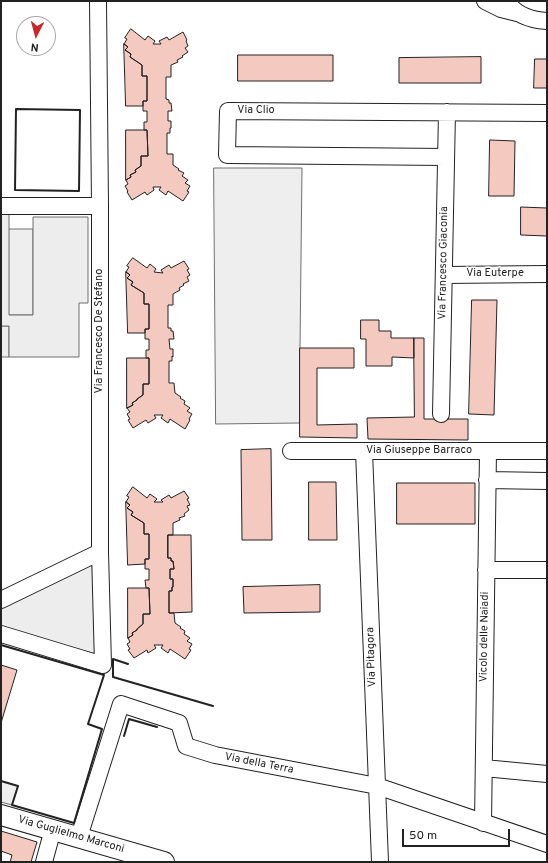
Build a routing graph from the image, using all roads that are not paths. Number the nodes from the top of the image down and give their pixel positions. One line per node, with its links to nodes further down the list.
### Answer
1 (98, 1): 10 (street, Via Francesco De Stefano)
2 (485, 1): 4 (street)
3 (507, 1): 4 (street)
4 (521, 14): 5 (street)
5 (547, 21)
6 (447, 112): 7 (street, Via Clio); 8 (street, Via Francesco Giaconia); 8 (street, Via Clio)
7 (547, 113)
8 (446, 157): 12 (street, Via Francesco Giaconia)
9 (1, 206): 10 (street)
10 (100, 206): 20 (street, Via Francesco De Stefano)
11 (547, 274): 12 (street, Via Euterpe)
12 (444, 275): 13 (street, Via Francesco Giaconia)
13 (441, 414)
14 (292, 451): 15 (street, Via Giuseppe Barraco)
15 (364, 451): 16 (street, Via Giuseppe Barraco); 27 (street, Via Pitagora)
16 (488, 451): 17 (street, Via Giuseppe Barraco); 18 (street, Vicolo delle Naiadi)
17 (547, 451)
18 (488, 480): 19 (street); 21 (street, Vicolo delle Naiadi)
19 (547, 481)
20 (100, 552): 23 (street); 24 (street, Via Francesco De Stefano)
21 (486, 570): 22 (street); 25 (street, Vicolo delle Naiadi)
22 (547, 570)
23 (1, 600)
24 (1, 634)
25 (484, 768): 26 (street); 29 (street, Vicolo delle Naiadi)
26 (547, 774)
27 (377, 786): 29 (street, Via della Terra); 31 (street, Via della Terra); 35 (street, Via Pitagora)
28 (1, 814): 30 (main road, Via Guglielmo Marconi)
29 (483, 823): 32 (street, Via della Terra)
30 (53, 830): 31 (main road, Via Guglielmo Marconi); 33 (street)
31 (79, 837): 34 (main road, Via Guglielmo Marconi)
32 (547, 844)
33 (44, 862)
34 (164, 862)
35 (380, 862)

